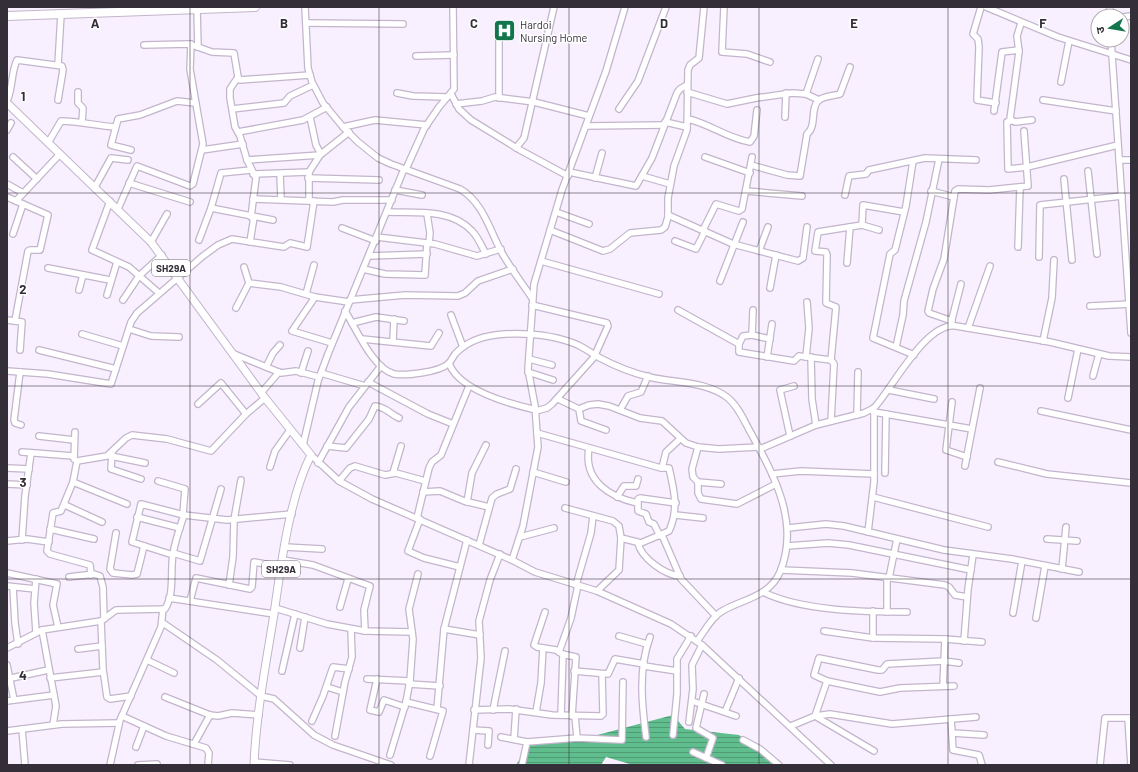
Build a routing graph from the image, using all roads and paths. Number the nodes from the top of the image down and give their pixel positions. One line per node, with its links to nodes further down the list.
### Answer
1 (255, 7): 13 (highway)
2 (304, 7): 16 (street)
3 (453, 7): 26 (street)
4 (554, 7): 50 (street)
5 (625, 7): 60 (street)
6 (666, 7): 56 (street)
7 (704, 7): 38 (street)
8 (724, 7): 31 (street)
9 (981, 7): 52 (street)
10 (986, 7): 17 (street)
11 (117, 9): 12 (highway); 14 (highway)
12 (158, 9): 13 (highway)
13 (197, 10): 23 (street)
14 (61, 14): 15 (highway); 32 (street)
15 (7, 16)
16 (306, 23): 18 (street); 34 (street)
17 (1021, 23): 20 (street); 25 (street)
18 (403, 24)
19 (499, 28): 45 (street)
20 (1069, 41): 27 (street); 36 (street)
21 (191, 44): 22 (street); 23 (street); 51 (street)
22 (144, 45)
23 (198, 46): 35 (street)
24 (1112, 48): 27 (street)
25 (1019, 50): 52 (street); 65 (street)
26 (454, 55): 28 (street); 44 (street)
27 (1112, 55): 30 (street); 59 (street)
28 (416, 56)
29 (818, 59): 43 (street)
30 (1131, 60)
31 (770, 62)
32 (58, 65): 46 (street); 49 (street)
33 (850, 67): 47 (street)
34 (310, 76): 35 (street); 37 (street)
35 (238, 77): 55 (street)
36 (1061, 82)
37 (313, 85): 54 (street); 55 (street)
38 (687, 85): 40 (street); 68 (street)
39 (78, 92): 66 (street)
40 (687, 92): 42 (street); 63 (street)
41 (397, 93): 44 (street)
42 (786, 93): 43 (street); 62 (street)
43 (806, 94): 47 (street)
44 (449, 95): 53 (street); 69 (street)
45 (499, 98): 50 (street); 53 (street)
46 (58, 100)
47 (819, 100): 97 (street)
48 (1042, 100): 59 (street)
49 (7, 102): 78 (main road, SH29A)
50 (534, 102): 60 (street); 81 (street)
51 (195, 103): 71 (street); 83 (street)
52 (996, 103): 58 (street)
53 (456, 104): 81 (street)
54 (327, 107): 61 (street); 72 (street)
55 (232, 109): 76 (street)
56 (619, 109)
57 (756, 110): 63 (street)
58 (994, 111)
59 (1116, 111): 80 (street)
60 (589, 116): 70 (street)
61 (310, 117): 76 (street); 86 (street)
62 (785, 117)
63 (688, 119): 73 (street)
64 (1032, 120): 65 (street)
65 (1011, 121): 98 (street)
66 (82, 122): 71 (street); 78 (street)
67 (11, 123): 74 (street)
68 (665, 123): 70 (street); 73 (street); 106 (street)
69 (427, 124): 72 (street); 99 (street)
70 (586, 126): 105 (street)
71 (115, 127): 82 (street)
72 (343, 127): 77 (street)
73 (687, 127): 114 (street)
74 (7, 130)
75 (1024, 131): 98 (street)
76 (238, 132): 79 (street)
77 (349, 132): 86 (street); 99 (street)
78 (48, 143): 85 (main road, SH29A)
79 (243, 144): 83 (street); 92 (street)
80 (1118, 145): 95 (street); 98 (street)
81 (516, 148): 105 (street)
82 (131, 150)
83 (202, 150): 112 (street)
84 (602, 153): 108 (street)
85 (60, 154): 109 (street); 115 (main road, SH29A)
86 (321, 155): 92 (street); 102 (street)
87 (13, 157): 109 (street)
88 (705, 157): 103 (street)
89 (752, 157): 97 (street)
90 (939, 158): 93 (street); 94 (street); 119 (street)
91 (128, 160): 115 (street)
92 (247, 160): 101 (street)
93 (913, 160): 121 (street); 141 (street)
94 (976, 160)
95 (1119, 160): 96 (street); 124 (street)
96 (1131, 160)
97 (751, 165): 103 (street)
98 (1027, 167): 116 (street)
99 (405, 169): 117 (street); 167 (street)
100 (1088, 171): 129 (street)
101 (252, 172): 104 (street); 127 (street); 137 (street)
102 (309, 172): 104 (street); 107 (street)
103 (750, 173): 118 (street)
104 (280, 174): 128 (street)
105 (568, 174): 108 (street); 140 (street)
106 (642, 176): 108 (street); 114 (street)
107 (308, 178): 111 (street); 130 (street)
108 (595, 178)
109 (37, 179): 120 (street)
110 (1064, 179): 135 (street)
111 (379, 180)
112 (129, 183): 134 (street); 138 (street)
113 (7, 184): 120 (street)
114 (670, 184): 144 (street)
115 (95, 187): 133 (main road, SH29A)
116 (1020, 187): 126 (street); 166 (street)
117 (396, 190): 122 (street); 131 (street)
118 (746, 191): 123 (street); 155 (street)
119 (931, 191): 126 (street); 237 (street)
120 (23, 194): 132 (street)
121 (845, 194)
122 (422, 195)
123 (802, 196)
124 (1122, 196): 129 (street); 164 (street)
125 (7, 197): 132 (street)
126 (954, 198): 218 (street)
127 (253, 199): 128 (street); 145 (street)
128 (281, 199): 130 (street)
129 (1091, 199): 135 (street); 171 (street)
130 (311, 200): 131 (street); 162 (street)
131 (392, 200): 139 (street)
132 (16, 201): 136 (street)
133 (110, 201): 138 (main road, SH29A); 179 (street)
134 (190, 202)
135 (1067, 202): 175 (street); 177 (street)
136 (23, 204): 157 (street); 215 (street)
137 (211, 208): 145 (street); 159 (street)
138 (118, 209): 161 (main road, SH29A)
139 (387, 212): 143 (street); 158 (street)
140 (556, 212): 148 (street); 154 (street)
141 (904, 212): 149 (street); 237 (street)
142 (167, 214): 161 (street)
143 (427, 214): 163 (street); 170 (street)
144 (668, 215): 154 (street); 155 (street)
145 (253, 217): 146 (street); 162 (street)
146 (273, 220)
147 (743, 222): 165 (street)
148 (589, 224)
149 (862, 225): 152 (street); 156 (street)
150 (768, 227): 168 (street)
151 (807, 227): 173 (street)
152 (850, 227): 180 (street); 250 (street)
153 (342, 228): 158 (street)
154 (550, 230): 178 (street)
155 (704, 230): 160 (street); 165 (street)
156 (879, 230)
157 (13, 234)
158 (376, 239): 163 (street); 174 (street)
159 (199, 240)
160 (675, 241)
161 (151, 242): 172 (main road, SH29A)
162 (250, 242): 189 (street)
163 (428, 243): 169 (street); 170 (street)
164 (1128, 243): 205 (street)
165 (736, 245): 168 (street); 191 (street)
166 (1018, 247)
167 (501, 249): 170 (street); 185 (street)
168 (759, 251): 173 (street)
169 (427, 254): 174 (street); 186 (street)
170 (486, 254)
171 (1097, 254)
172 (162, 255): 188 (street); 189 (main road, SH29A)
173 (776, 255): 194 (street)
174 (369, 256): 186 (street)
175 (1039, 257)
176 (1054, 260): 231 (street)
177 (1072, 260)
178 (541, 261): 198 (street); 201 (street)
179 (117, 262): 188 (street); 190 (street)
180 (847, 263)
181 (314, 265): 197 (street)
182 (990, 266): 220 (street)
183 (244, 267): 192 (street)
184 (48, 268): 187 (street)
185 (513, 269): 201 (street); 203 (street)
186 (363, 270): 203 (street)
187 (83, 275): 190 (street); 195 (street)
188 (139, 276): 196 (street); 202 (street)
189 (178, 277): 196 (street); 242 (main road, SH29A)
190 (110, 280): 199 (street)
191 (720, 281)
192 (249, 283): 197 (street); 208 (street)
193 (961, 284): 218 (street)
194 (770, 288)
195 (79, 290)
196 (158, 293): 221 (street)
197 (306, 294): 200 (street)
198 (659, 294)
199 (107, 295)
200 (315, 298): 203 (street); 232 (street)
201 (532, 298): 206 (street)
202 (123, 300)
203 (349, 301): 211 (street)
204 (807, 302): 247 (street)
205 (1130, 304): 207 (street); 222 (street)
206 (532, 305): 225 (street); 244 (street)
207 (1090, 306)
208 (236, 308)
209 (678, 310): 233 (street)
210 (753, 310): 226 (street)
211 (345, 311): 217 (street); 232 (street)
212 (451, 315): 236 (street)
213 (394, 319): 216 (street); 217 (street); 230 (street)
214 (7, 320): 215 (street)
215 (15, 321): 239 (street)
216 (404, 321)
217 (352, 323): 228 (street)
218 (951, 323): 220 (street); 245 (street)
219 (772, 324): 229 (street)
220 (968, 328): 231 (street)
221 (128, 329): 227 (street); 235 (street)
222 (1131, 331)
223 (438, 333): 230 (street)
224 (82, 334): 235 (street)
225 (531, 334): 236 (street); 244 (street); 249 (street)
226 (752, 335): 229 (street); 233 (street)
227 (179, 337)
228 (362, 339): 230 (street); 252 (street)
229 (770, 339): 246 (street)
230 (393, 341)
231 (1043, 341): 238 (street)
232 (332, 343): 262 (street)
233 (739, 344): 246 (street)
234 (280, 345): 254 (street)
235 (123, 346): 255 (street)
236 (463, 347): 251 (street)
237 (896, 347): 245 (street)
238 (1078, 349): 243 (street); 272 (street)
239 (20, 350)
240 (39, 350): 255 (street)
241 (308, 351): 259 (street)
242 (234, 354): 254 (street); 271 (main road, SH29A)
243 (1099, 354): 248 (street); 264 (street)
244 (595, 355): 263 (street); 273 (street)
245 (914, 355): 270 (street)
246 (767, 357): 247 (street)
247 (809, 357): 250 (street); 290 (street)
248 (1131, 357)
249 (529, 360): 253 (street); 260 (street)
250 (831, 360): 286 (street)
251 (449, 363): 252 (street); 267 (street)
252 (381, 366): 266 (street)
253 (552, 366)
254 (266, 367): 258 (street)
255 (116, 369): 257 (street)
256 (7, 371): 257 (street)
257 (20, 372): 289 (street)
258 (279, 372): 259 (street); 271 (street)
259 (301, 372): 262 (street)
260 (528, 372): 265 (street); 278 (street)
261 (858, 372): 284 (street)
262 (320, 375): 266 (street); 301 (street)
263 (648, 376): 279 (street); 307 (street)
264 (1093, 376)
265 (553, 380)
266 (366, 384): 287 (street); 303 (street)
267 (469, 386): 278 (street); 287 (street)
268 (794, 386): 298 (street)
269 (980, 388): 291 (street)
270 (889, 390): 274 (street); 280 (street)
271 (263, 395): 282 (street); 292 (main road, SH29A)
272 (1068, 398)
273 (558, 399): 277 (street); 278 (street)
274 (934, 399)
275 (952, 402): 288 (street)
276 (198, 404): 282 (street)
277 (579, 409): 279 (street); 293 (street)
278 (536, 410): 296 (street)
279 (620, 410): 299 (street)
280 (874, 410): 283 (street); 284 (street); 328 (street)
281 (1041, 412): 294 (street)
282 (246, 414): 310 (street)
283 (886, 414): 288 (street); 326 (street)
284 (857, 415): 286 (street)
285 (399, 418): 303 (street)
286 (831, 421): 290 (street)
287 (452, 424): 334 (street)
288 (949, 424): 291 (street); 313 (street)
289 (21, 425)
290 (816, 425): 298 (street)
291 (972, 429): 313 (street)
292 (290, 430): 301 (main road, SH29A); 319 (street)
293 (606, 430)
294 (1131, 430)
295 (75, 432): 300 (street)
296 (537, 433): 305 (street); 324 (street)
297 (39, 436): 300 (street)
298 (790, 436): 307 (street)
299 (680, 439): 306 (street); 321 (street)
300 (74, 440): 312 (street)
301 (303, 445): 311 (main road, SH29A)
302 (486, 445): 347 (street)
303 (327, 446): 317 (street)
304 (401, 446): 325 (street)
305 (590, 448): 321 (street); 345 (street)
306 (698, 448): 307 (street); 337 (street)
307 (759, 448): 327 (street)
308 (22, 452): 309 (street)
309 (31, 453): 312 (street); 323 (street)
310 (112, 454): 314 (street); 316 (street); 329 (street)
311 (310, 454): 317 (street); 354 (main road, SH29A)
312 (73, 456): 314 (street)
313 (966, 457): 318 (street)
314 (76, 462): 335 (street)
315 (998, 462): 338 (street)
316 (144, 463)
317 (318, 463): 333 (street)
318 (965, 466)
319 (270, 467)
320 (7, 468): 323 (street)
321 (662, 468): 348 (street)
322 (516, 469): 352 (street)
323 (29, 470): 342 (street)
324 (533, 472): 336 (street); 373 (street)
325 (393, 473): 333 (street); 334 (street)
326 (885, 473)
327 (772, 474): 328 (street); 341 (street)
328 (874, 474): 346 (street)
329 (141, 479)
330 (638, 479): 345 (street)
331 (241, 480): 362 (street)
332 (158, 481): 355 (street)
333 (339, 481): 361 (street)
334 (425, 481): 344 (street)
335 (73, 482): 349 (street); 351 (street)
336 (566, 482)
337 (698, 482): 340 (street); 341 (street)
338 (1131, 483)
339 (7, 484): 342 (street)
340 (721, 484)
341 (776, 484): 368 (street)
342 (27, 485): 377 (street)
343 (221, 489): 359 (street)
344 (422, 492): 347 (street); 361 (street)
345 (617, 497): 350 (street)
346 (873, 497): 365 (street); 371 (street)
347 (467, 502): 352 (street)
348 (676, 502): 350 (street); 356 (street)
349 (127, 504)
350 (637, 504): 372 (street)
351 (65, 505): 363 (street); 369 (street)
352 (489, 507): 385 (street)
353 (565, 508): 357 (street)
354 (292, 514): 362 (street); 388 (main road, SH29A)
355 (184, 515): 358 (street); 359 (street); 366 (street)
356 (675, 515): 360 (street); 372 (street)
357 (593, 516): 374 (street); 413 (street)
358 (137, 517): 366 (street); 386 (street)
359 (213, 518): 362 (street); 391 (street)
360 (703, 518)
361 (419, 519): 379 (street); 399 (street)
362 (234, 520): 412 (street)
363 (102, 522)
364 (1066, 526): 380 (street)
365 (988, 527)
366 (180, 528): 391 (street)
367 (554, 528): 373 (street)
368 (788, 528): 371 (street); 387 (street)
369 (50, 529): 378 (street); 382 (street)
370 (116, 532): 386 (street)
371 (868, 532): 376 (street)
372 (661, 536): 384 (street); 407 (street)
373 (520, 537): 395 (street)
374 (621, 538): 384 (street); 416 (street)
375 (1047, 538): 380 (street)
376 (897, 539): 390 (street); 393 (street)
377 (22, 540): 381 (street); 382 (street)
378 (94, 540)
379 (467, 540): 385 (street); 399 (street)
380 (1065, 540): 383 (street); 400 (street)
381 (7, 541)
382 (48, 542): 405 (street)
383 (1077, 542)
384 (638, 543): 407 (street)
385 (479, 545): 392 (street)
386 (144, 546): 391 (street)
387 (787, 546): 390 (street); 401 (street)
388 (285, 547): 389 (street); 394 (main road, SH29A)
389 (322, 549)
390 (894, 553): 402 (street); 409 (street)
391 (173, 554): 420 (street)
392 (500, 554): 395 (street); 441 (street)
393 (973, 555): 396 (street); 402 (street)
394 (283, 560): 398 (main road, SH29A); 411 (street)
395 (512, 560): 413 (street)
396 (1022, 561): 397 (street); 427 (street)
397 (1045, 566): 400 (street); 431 (street)
398 (281, 567): 412 (street); 422 (main road, SH29A)
399 (460, 567): 436 (street)
400 (1062, 569): 403 (street)
401 (781, 570): 409 (street); 417 (street)
402 (971, 570): 418 (street)
403 (1079, 572)
404 (7, 573): 410 (street)
405 (91, 574): 408 (street); 432 (street)
406 (418, 574): 440 (street)
407 (680, 576): 429 (street)
408 (69, 577)
409 (888, 578): 418 (street); 425 (street)
410 (36, 579): 415 (street); 434 (street)
411 (348, 579): 421 (street); 438 (street)
412 (229, 585): 419 (street)
413 (577, 585): 416 (street); 458 (street)
414 (10, 587): 415 (street); 450 (street)
415 (35, 589): 437 (street)
416 (597, 591): 443 (street)
417 (763, 592): 423 (street); 429 (street)
418 (967, 597): 447 (street)
419 (190, 601): 420 (street); 422 (street)
420 (166, 605): 432 (street); 433 (street)
421 (340, 608)
422 (274, 611): 428 (street); 484 (main road, SH29A)
423 (873, 611): 425 (street); 445 (street)
424 (545, 612): 455 (street)
425 (887, 612): 426 (street)
426 (907, 612)
427 (1013, 613)
428 (295, 614): 430 (street); 466 (street)
429 (716, 616): 449 (street)
430 (305, 617): 435 (street); 454 (street)
431 (1036, 618)
432 (102, 620): 434 (street); 452 (street)
433 (163, 623): 459 (street); 484 (street)
434 (58, 627): 437 (street)
435 (351, 629): 438 (street); 464 (street)
436 (444, 629): 441 (street); 480 (street)
437 (39, 631): 450 (street); 465 (street)
438 (365, 631): 440 (street)
439 (824, 631): 445 (street)
440 (412, 632): 478 (street)
441 (480, 635): 497 (street)
442 (619, 636): 451 (street)
443 (691, 636): 449 (street); 468 (street)
444 (650, 637): 451 (street)
445 (873, 638): 446 (street)
446 (945, 639): 447 (street); 460 (street)
447 (964, 640): 448 (street)
448 (982, 642)
449 (699, 643): 473 (street); 492 (street)
450 (18, 644): 453 (street)
451 (647, 644): 463 (street)
452 (102, 646): 456 (street); 469 (street)
453 (7, 648)
454 (300, 648)
455 (543, 648): 458 (street); 499 (street)
456 (78, 649)
457 (505, 651): 498 (street)
458 (561, 653): 467 (street); 502 (street)
459 (147, 660): 470 (street); 488 (street)
460 (944, 661): 461 (street); 477 (street); 481 (street)
461 (959, 663)
462 (7, 665): 474 (street)
463 (644, 665): 468 (street); 471 (street); 525 (street)
464 (349, 669): 483 (street); 485 (street)
465 (48, 670): 472 (street); 474 (street)
466 (282, 671)
467 (574, 671): 471 (street); 505 (street)
468 (677, 671): 521 (street)
469 (103, 672): 472 (street); 488 (street)
470 (174, 673)
471 (602, 674): 505 (street)
472 (50, 678): 487 (street)
473 (739, 678): 500 (street); 516 (street)
474 (9, 679): 490 (street)
475 (367, 679): 476 (street)
476 (377, 680): 478 (street); 494 (street)
477 (827, 681): 481 (street); 507 (street)
478 (410, 682): 480 (street); 494 (street)
479 (623, 682): 526 (street)
480 (440, 686): 495 (street)
481 (943, 686): 482 (street)
482 (954, 686)
483 (327, 687): 485 (street); 511 (street)
484 (262, 692): 504 (main road, SH29A); 545 (street)
485 (343, 692): 523 (street)
486 (704, 694): 493 (street)
487 (54, 695): 490 (street); 514 (street)
488 (131, 696): 503 (street)
489 (165, 697): 501 (street)
490 (14, 700): 491 (street)
491 (7, 701)
492 (692, 701): 493 (street); 512 (street)
493 (702, 703): 500 (street); 537 (street)
494 (405, 705): 495 (street); 535 (street)
495 (437, 709): 536 (street)
496 (516, 709): 498 (street); 499 (street); 527 (street)
497 (474, 710): 498 (street); 518 (street)
498 (493, 710)
499 (536, 712): 502 (street)
500 (725, 712): 506 (street)
501 (210, 715): 504 (street); 530 (street)
502 (561, 715): 505 (street)
503 (122, 716): 513 (street); 515 (street)
504 (259, 716): 538 (main road, SH29A)
505 (574, 716): 526 (street)
506 (736, 716)
507 (815, 716): 510 (street); 516 (street); 533 (street)
508 (976, 717): 510 (street)
509 (1130, 718): 553 (street); 554 (street)
510 (951, 719): 520 (street)
511 (312, 721)
512 (689, 722)
513 (120, 723): 514 (street); 541 (street)
514 (53, 725): 517 (street)
515 (144, 726): 530 (street); 532 (street)
516 (791, 726): 551 (street)
517 (22, 729): 519 (street); 540 (street)
518 (474, 730): 531 (street); 546 (street)
519 (7, 731)
520 (952, 733): 522 (street); 552 (street)
521 (673, 735)
522 (984, 735)
523 (335, 736)
524 (501, 737): 527 (street)
525 (646, 737)
526 (577, 738): 529 (street)
527 (514, 739): 529 (street)
528 (743, 740): 550 (street)
529 (527, 742): 548 (street)
530 (194, 744): 543 (street)
531 (488, 745)
532 (136, 747)
533 (874, 751)
534 (693, 752): 537 (street)
535 (390, 755)
536 (430, 756)
537 (706, 758): 549 (street)
538 (254, 763): 544 (street)
539 (157, 764): 542 (street)
540 (25, 765)
541 (110, 765)
542 (138, 765)
543 (208, 765)
544 (290, 765)
545 (391, 765)
546 (469, 765): 547 (street)
547 (474, 765)
548 (522, 765)
549 (722, 765)
550 (779, 765)
551 (830, 765)
552 (982, 765)
553 (1100, 765)
554 (1131, 765)

